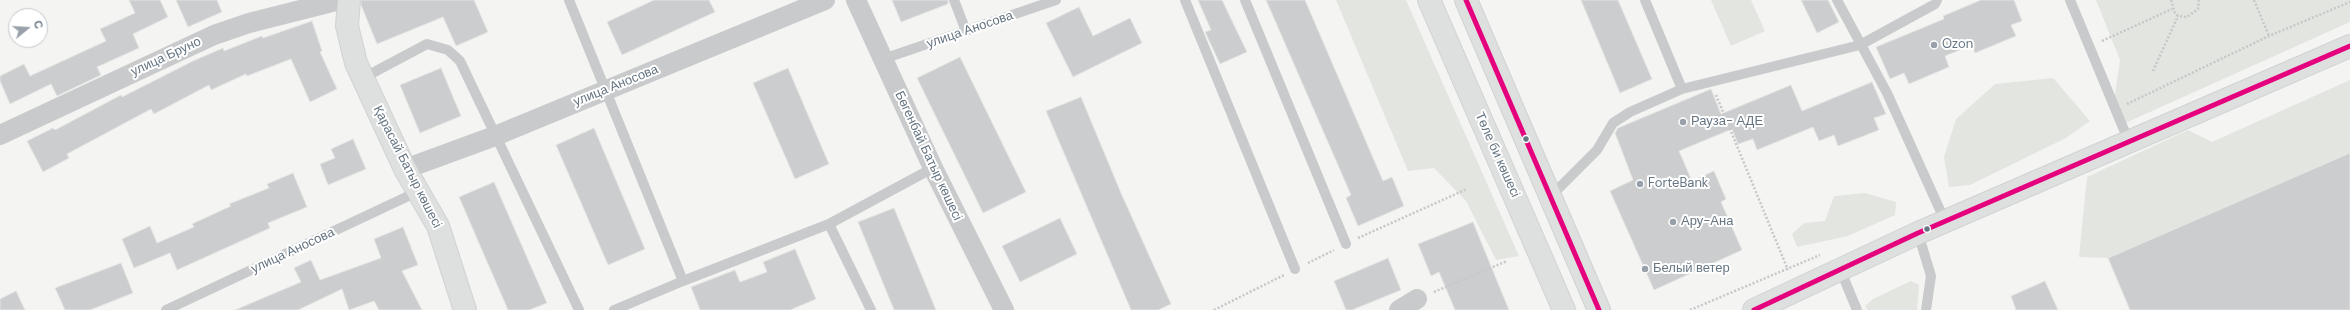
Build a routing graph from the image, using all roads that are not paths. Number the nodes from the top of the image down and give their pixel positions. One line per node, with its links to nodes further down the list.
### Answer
1 (340, 0): 23 (street, улица Бруно)
2 (349, 0): 20 (main road, Қарасай Батыр көшесі)
3 (569, 0): 22 (lane)
4 (825, 0): 22 (street, улица Аносова)
5 (856, 0): 19 (street, Бөгенбай Батыр көшесі)
6 (954, 0): 16 (lane)
7 (1056, 0): 16 (lane, улица Аносова)
8 (1185, 0): 36 (lane)
9 (1245, 0): 35 (lane)
10 (1429, 0): 29 (main road, Төле би көшесі)
11 (1466, 0): 26 (main road)
12 (1645, 0): 21 (lane)
13 (1837, 0): 17 (lane)
14 (1937, 0): 17 (lane)
15 (2070, 0): 25 (lane)
16 (966, 31): 19 (lane, улица Аносова)
17 (1860, 45): 21 (lane); 32 (lane)
18 (2350, 46): 25 (main road)
19 (883, 59): 27 (street, Бөгенбай Батыр көшесі)
20 (363, 78): 24 (lane); 28 (main road, Қарасай Батыр көшесі)
21 (1682, 89): 31 (lane)
22 (606, 90): 24 (street, улица Аносова); 38 (lane)
23 (0, 135)
24 (495, 136): 28 (street, улица Аносова); 42 (lane)
25 (2129, 142): 32 (main road)
26 (1537, 165): 29 (main road); 31 (main road)
27 (933, 168): 33 (lane); 45 (street, Бөгенбай Батыр көшесі)
28 (405, 169): 30 (main road, Қарасай Батыр көшесі)
29 (1505, 175): 47 (main road, Төле би көшесі)
30 (419, 191): 40 (lane, улица Аносова); 41 (main road, Қарасай Батыр көшесі)
31 (1550, 197): 48 (main road)
32 (1945, 221): 34 (main road)
33 (829, 224): 38 (lane); 44 (lane)
34 (1918, 233): 37 (main road); 51 (lane)
35 (1346, 244)
36 (1295, 269)
37 (1840, 269): 49 (main road); 50 (lane)
38 (683, 280): 43 (lane)
39 (1417, 299): 46 (street)
40 (166, 310)
41 (465, 310)
42 (579, 310)
43 (614, 310)
44 (871, 310)
45 (1004, 310)
46 (1399, 310)
47 (1564, 310)
48 (1599, 310)
49 (1754, 310)
50 (1857, 310)
51 (1926, 310)

